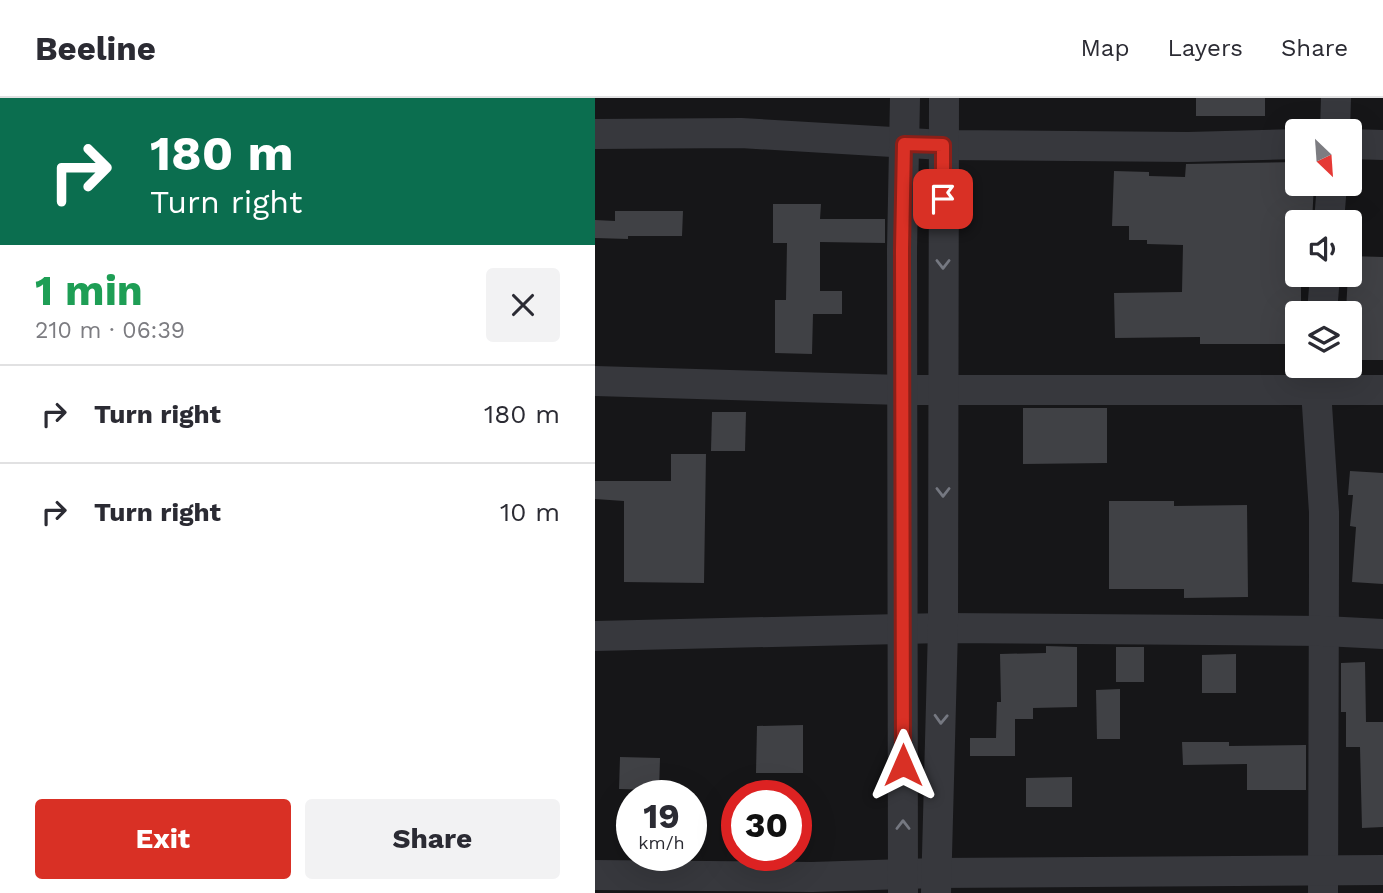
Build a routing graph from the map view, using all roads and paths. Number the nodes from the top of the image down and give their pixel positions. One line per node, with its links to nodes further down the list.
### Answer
1 (905, 98): 6 (street)
2 (944, 98): 9 (street)
3 (1336, 98): 4 (street)
4 (1335, 119)
5 (595, 134): 6 (street)
6 (904, 144): 9 (street); 14 (street)
7 (1285, 144): 9 (street)
8 (1362, 144): 10 (street)
9 (943, 145): 13 (street, one-way to 13)
10 (1383, 145)
11 (1317, 378): 13 (street); 15 (street); 18 (street)
12 (595, 381): 14 (street)
13 (942, 389): 14 (street); 16 (street, one-way to 16)
14 (902, 390): 17 (street)
15 (1383, 390)
16 (943, 628): 17 (street); 18 (street); 25 (street, one-way to 25)
17 (903, 629): 20 (street); 24 (street, one-way to 17)
18 (1324, 631): 19 (street); 23 (street)
19 (1383, 634)
20 (595, 636)
21 (1383, 870): 23 (street)
22 (595, 875): 24 (street)
23 (1322, 881): 25 (street)
24 (903, 883): 25 (street)
25 (936, 883)

